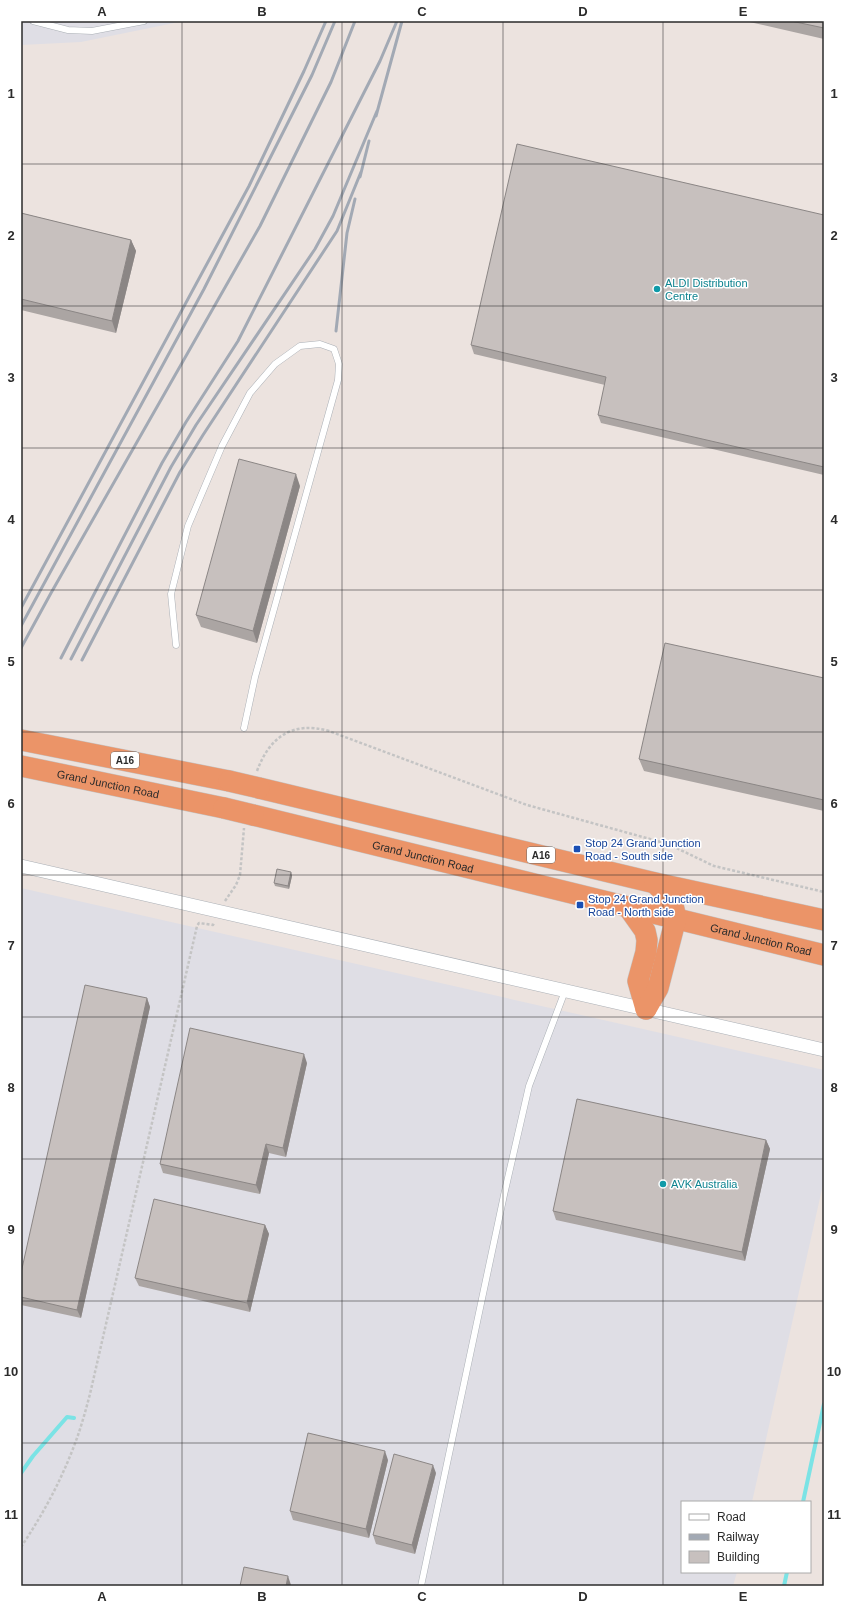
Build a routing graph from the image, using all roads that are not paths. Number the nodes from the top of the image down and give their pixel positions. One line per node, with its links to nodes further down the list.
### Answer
1 (33, 21): 2 (lane)
2 (144, 21)
3 (176, 645): 4 (lane)
4 (244, 728)
5 (21, 740): 8 (highway, A16, bridge)
6 (21, 766): 9 (highway, Grand Junction Road, bridge)
7 (21, 866): 13 (street)
8 (655, 883): 10 (highway); 11 (highway, A16)
9 (628, 907): 10 (highway, Grand Junction Road); 14 (highway)
10 (676, 918): 12 (highway, Grand Junction Road); 14 (highway)
11 (824, 920)
12 (824, 955)
13 (565, 991): 14 (street); 16 (lane)
14 (646, 1009): 15 (street)
15 (824, 1050)
16 (421, 1586)

